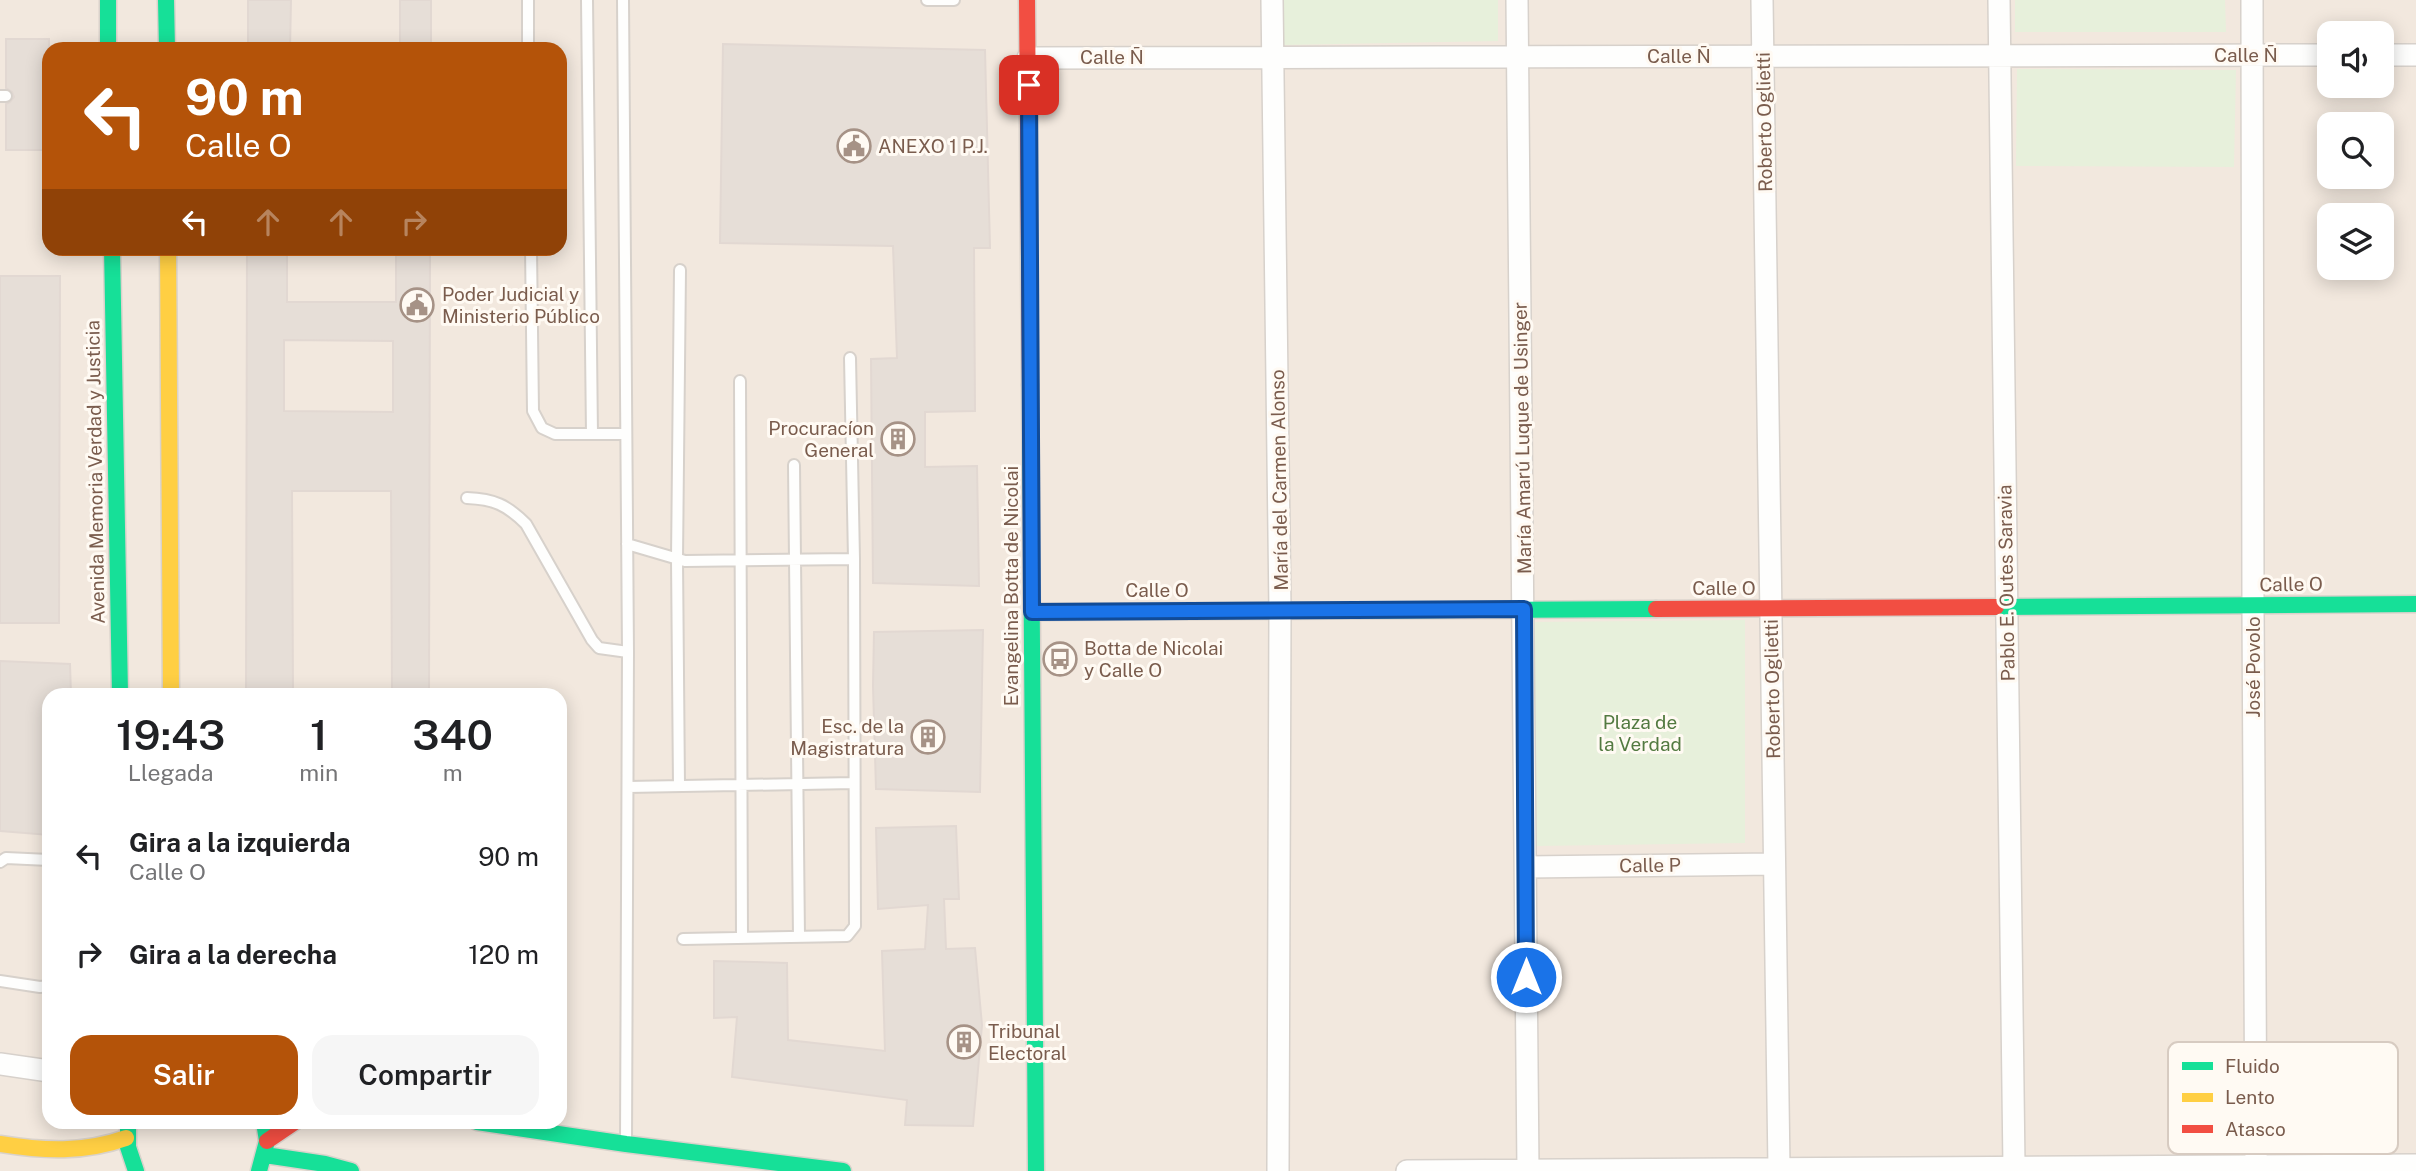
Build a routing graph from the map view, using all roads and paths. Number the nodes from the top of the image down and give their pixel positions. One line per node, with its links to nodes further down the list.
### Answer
1 (108, 0): 14 (street)
2 (166, 0): 15 (street)
3 (528, 0): 16 (lane)
4 (587, 0): 33 (lane)
5 (623, 0): 32 (lane)
6 (927, 0): 7 (lane)
7 (954, 0)
8 (1027, 0): 25 (street, Evangelina Botta de Nicolai)
9 (1272, 0): 23 (street, María del Carmen Alonso)
10 (1517, 0): 24 (street, María Amarú Luque de Usinger)
11 (1762, 0): 21 (street, Roberto Oglietti)
12 (1999, 0): 22 (street, Pablo E. Outes Saravia)
13 (2252, 0): 17 (street, José Povolo)
14 (108, 42)
15 (167, 42)
16 (528, 42)
17 (2253, 55): 18 (street, Calle Ñ); 22 (street, Calle Ñ); 42 (street, José Povolo)
18 (2317, 55)
19 (2394, 55): 20 (street)
20 (2416, 55)
21 (1763, 56): 22 (street, Calle Ñ); 24 (street, Calle Ñ); 45 (street, Roberto Oglietti)
22 (2000, 56): 43 (street, Pablo E. Outes Saravia)
23 (1274, 57): 24 (street, Calle Ñ); 25 (street, Calle Ñ); 46 (street, María del Carmen Alonso)
24 (1518, 57): 44 (street, María Amarú Luque de Usinger)
25 (1028, 58): 47 (street, Evangelina Botta de Nicolai)
26 (112, 256): 49 (street, Avenida Memoria Verdad y Justicia)
27 (168, 256): 50 (street)
28 (531, 256): 33 (lane)
29 (680, 270): 37 (lane)
30 (850, 358): 38 (lane)
31 (740, 381): 39 (lane)
32 (626, 433): 33 (lane); 36 (lane)
33 (592, 434)
34 (794, 466): 40 (lane)
35 (467, 498): 48 (lane)
36 (627, 544): 37 (lane); 48 (lane)
37 (677, 559): 39 (lane); 54 (lane)
38 (854, 559): 40 (lane); 52 (lane)
39 (741, 560): 40 (lane); 53 (lane)
40 (795, 560): 51 (lane)
41 (2416, 604): 42 (street, Calle O)
42 (2253, 606): 43 (street, Calle O); 65 (street, José Povolo)
43 (2006, 607): 45 (street, Calle O); 78 (street, Pablo E. Outes Saravia)
44 (1524, 609): 45 (street, Calle O); 46 (street, Calle O); 59 (street, María Amarú Luque de Usinger)
45 (1771, 609): 58 (street, Roberto Oglietti)
46 (1280, 610): 47 (street, Calle O); 86 (street, María del Carmen Alonso)
47 (1032, 612): 85 (street, Evangelina Botta de Nicolai)
48 (628, 652): 55 (lane)
49 (120, 688)
50 (171, 688)
51 (798, 783): 52 (lane); 53 (lane); 60 (lane)
52 (854, 783): 60 (lane)
53 (741, 785): 54 (lane); 61 (lane)
54 (679, 786): 55 (lane)
55 (628, 787): 73 (lane)
56 (42, 860): 57 (lane)
57 (0, 862)
58 (1774, 864): 59 (street, Calle P); 79 (street, Roberto Oglietti)
59 (1526, 867): 80 (street, María Amarú Luque de Usinger)
60 (799, 937): 61 (lane)
61 (741, 938): 62 (lane)
62 (683, 939)
63 (0, 981): 64 (lane)
64 (42, 987)
65 (2255, 1042)
66 (0, 1063): 67 (street)
67 (42, 1070)
68 (265, 1129): 74 (street)
69 (287, 1129): 74 (street)
70 (524, 1129): 73 (street)
71 (127, 1130): 72 (street); 81 (street)
72 (0, 1144)
73 (626, 1144): 84 (street)
74 (266, 1148): 82 (street); 83 (street)
75 (2256, 1154): 76 (street, José Povolo)
76 (2256, 1165): 77 (street); 78 (street)
77 (2416, 1165)
78 (2014, 1167): 79 (street)
79 (1779, 1168): 80 (street)
80 (1528, 1170): 87 (street)
81 (136, 1171)
82 (259, 1171)
83 (351, 1171)
84 (843, 1171)
85 (1036, 1171)
86 (1278, 1171)
87 (1406, 1171)

